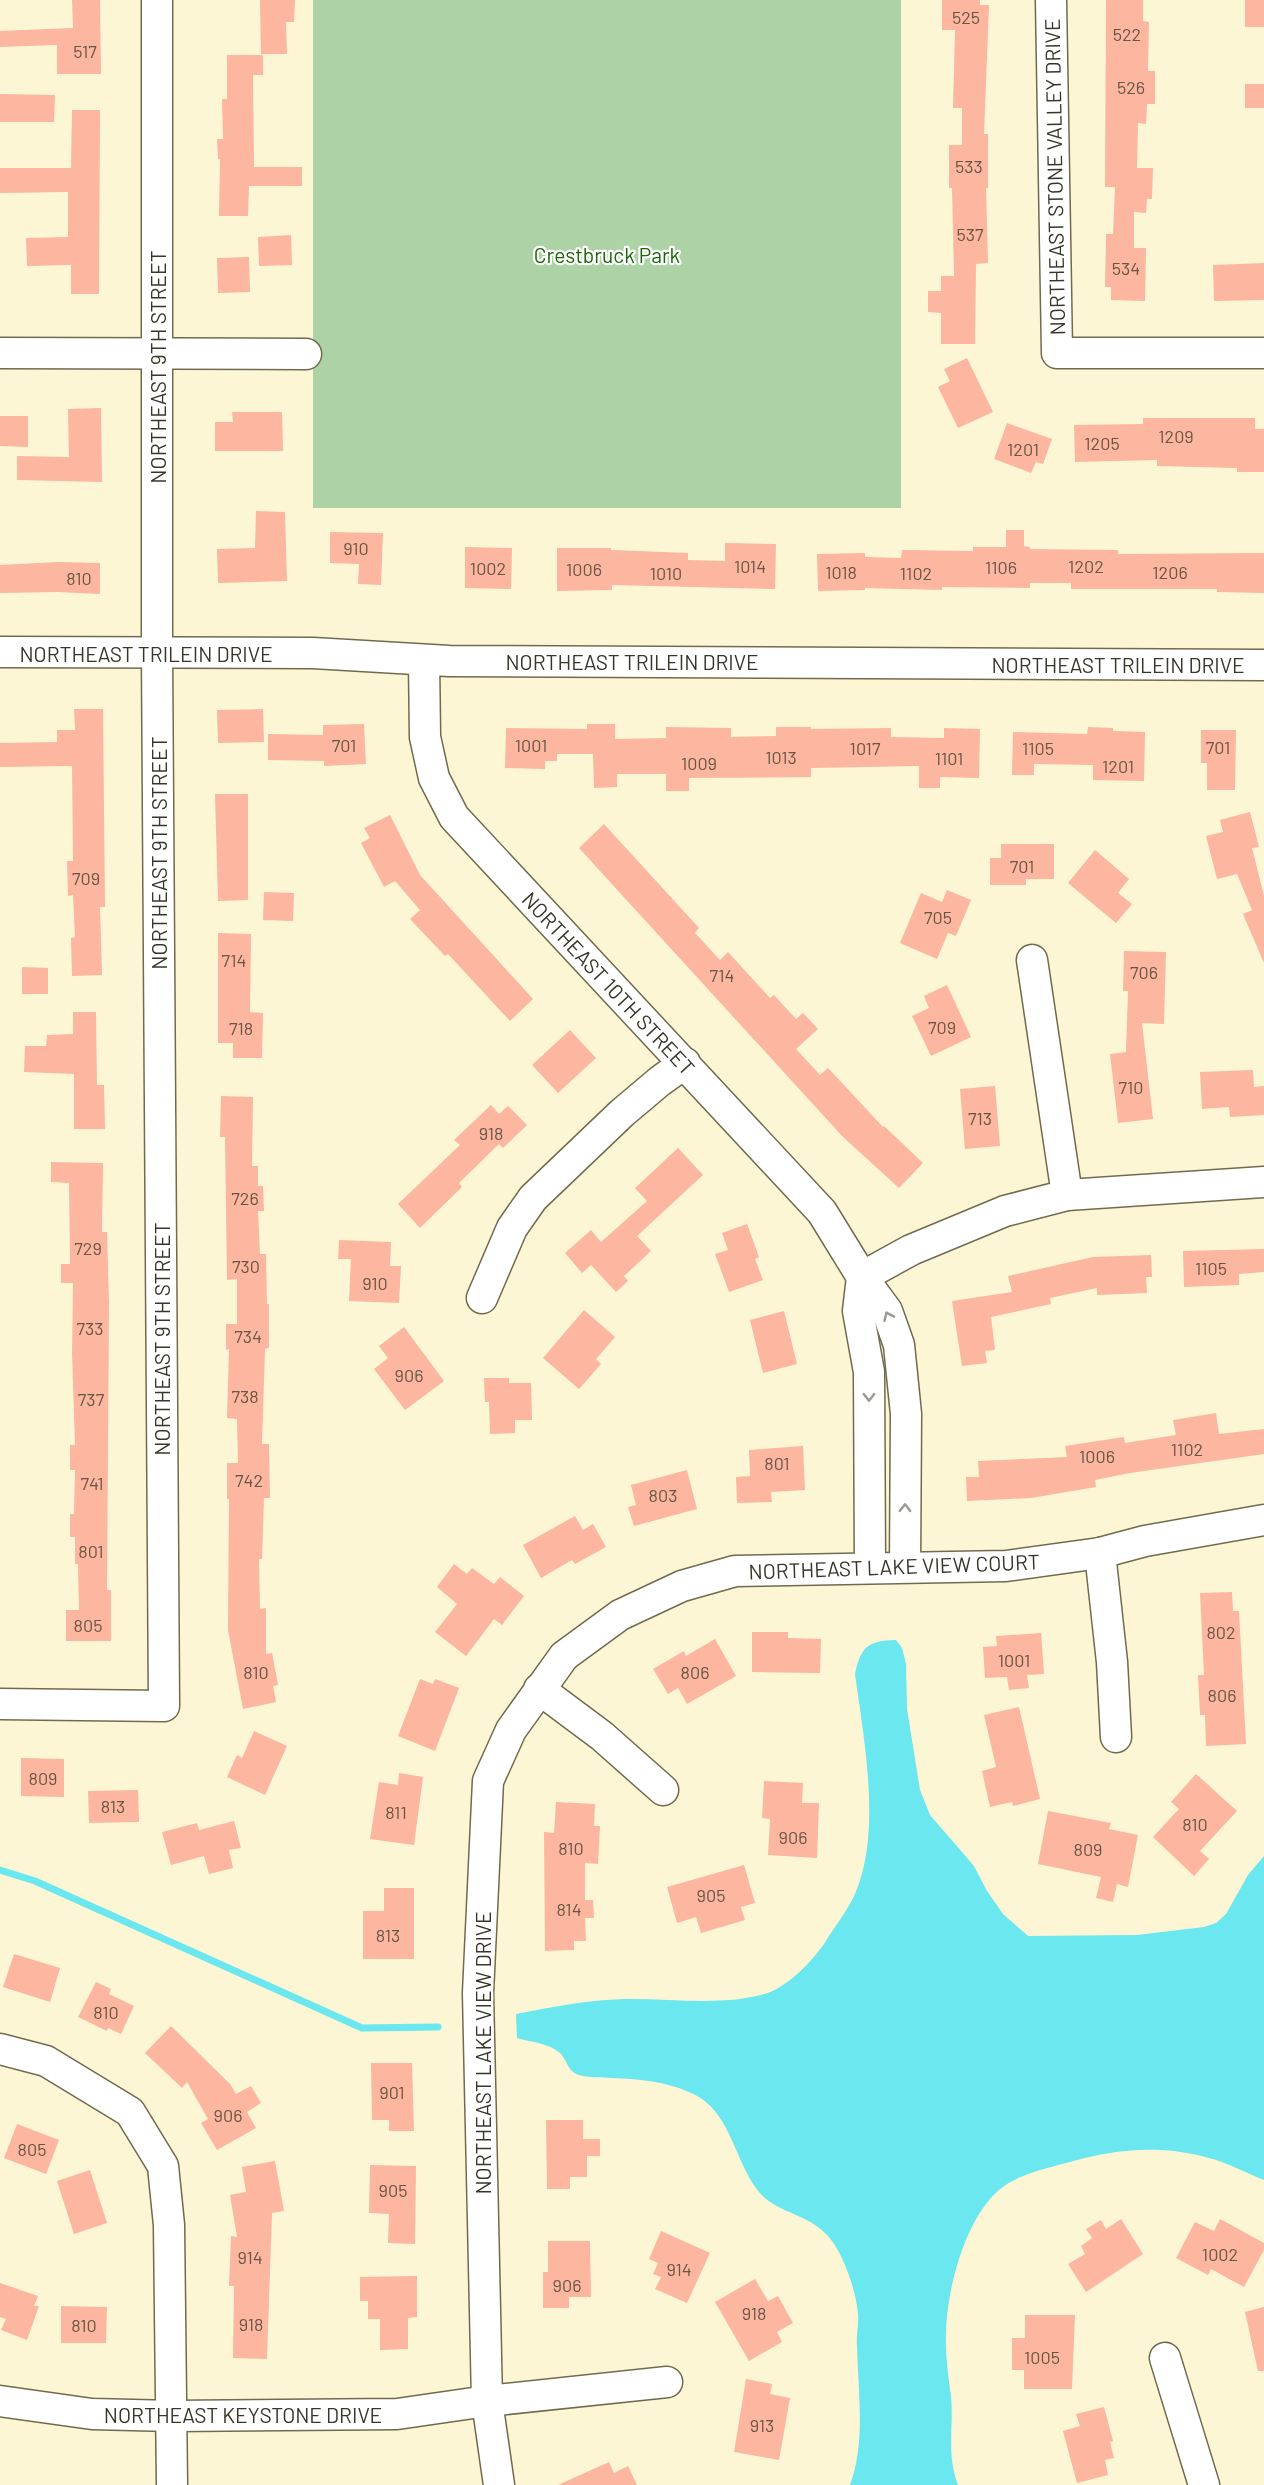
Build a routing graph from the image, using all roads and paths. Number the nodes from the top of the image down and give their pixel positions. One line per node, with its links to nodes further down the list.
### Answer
1 (158, 0): 5 (street, NORTHEAST 9TH STREET)
2 (1051, 0): 4 (street, NORTHEAST STONE VALLEY DRIVE)
3 (0, 353): 5 (street)
4 (1264, 353)
5 (157, 354): 6 (street); 8 (street, NORTHEAST 9TH STREET)
6 (306, 354)
7 (0, 652): 8 (street, NORTHEAST TRILEIN DRIVE)
8 (157, 653): 9 (street, NORTHEAST TRILEIN DRIVE); 23 (street, NORTHEAST 9TH STREET)
9 (424, 660): 10 (street, NORTHEAST TRILEIN DRIVE); 12 (street, NORTHEAST 10TH STREET)
10 (1264, 665)
11 (1032, 960): 14 (street)
12 (685, 1063): 15 (street, NORTHEAST 10TH STREET); 16 (street)
13 (1264, 1182): 14 (street)
14 (1067, 1195): 15 (street)
15 (862, 1277): 19 (street, NORTHEAST 10TH STREET, one-way to 15); 20 (street, one-way to 20)
16 (482, 1298)
17 (1264, 1520): 18 (street, NORTHEAST LAKE VIEW COURT)
18 (1100, 1553): 19 (street, NORTHEAST LAKE VIEW COURT); 24 (street)
19 (904, 1567): 20 (street, NORTHEAST LAKE VIEW COURT)
20 (870, 1568): 21 (street, NORTHEAST LAKE VIEW COURT)
21 (700, 1581): 22 (street, NORTHEAST LAKE VIEW DRIVE)
22 (539, 1689): 25 (street); 30 (street, NORTHEAST LAKE VIEW DRIVE)
23 (0, 1704)
24 (1116, 1737)
25 (663, 1790)
26 (0, 2049): 31 (street)
27 (1165, 2358): 34 (street)
28 (667, 2382): 30 (street, NORTHEAST KEYSTONE DRIVE)
29 (0, 2401): 31 (street, NORTHEAST KEYSTONE DRIVE)
30 (487, 2401): 31 (street, NORTHEAST KEYSTONE DRIVE); 33 (street, NORTHEAST LAKE VIEW DRIVE)
31 (173, 2416): 32 (street)
32 (172, 2485)
33 (499, 2485)
34 (1204, 2485)

